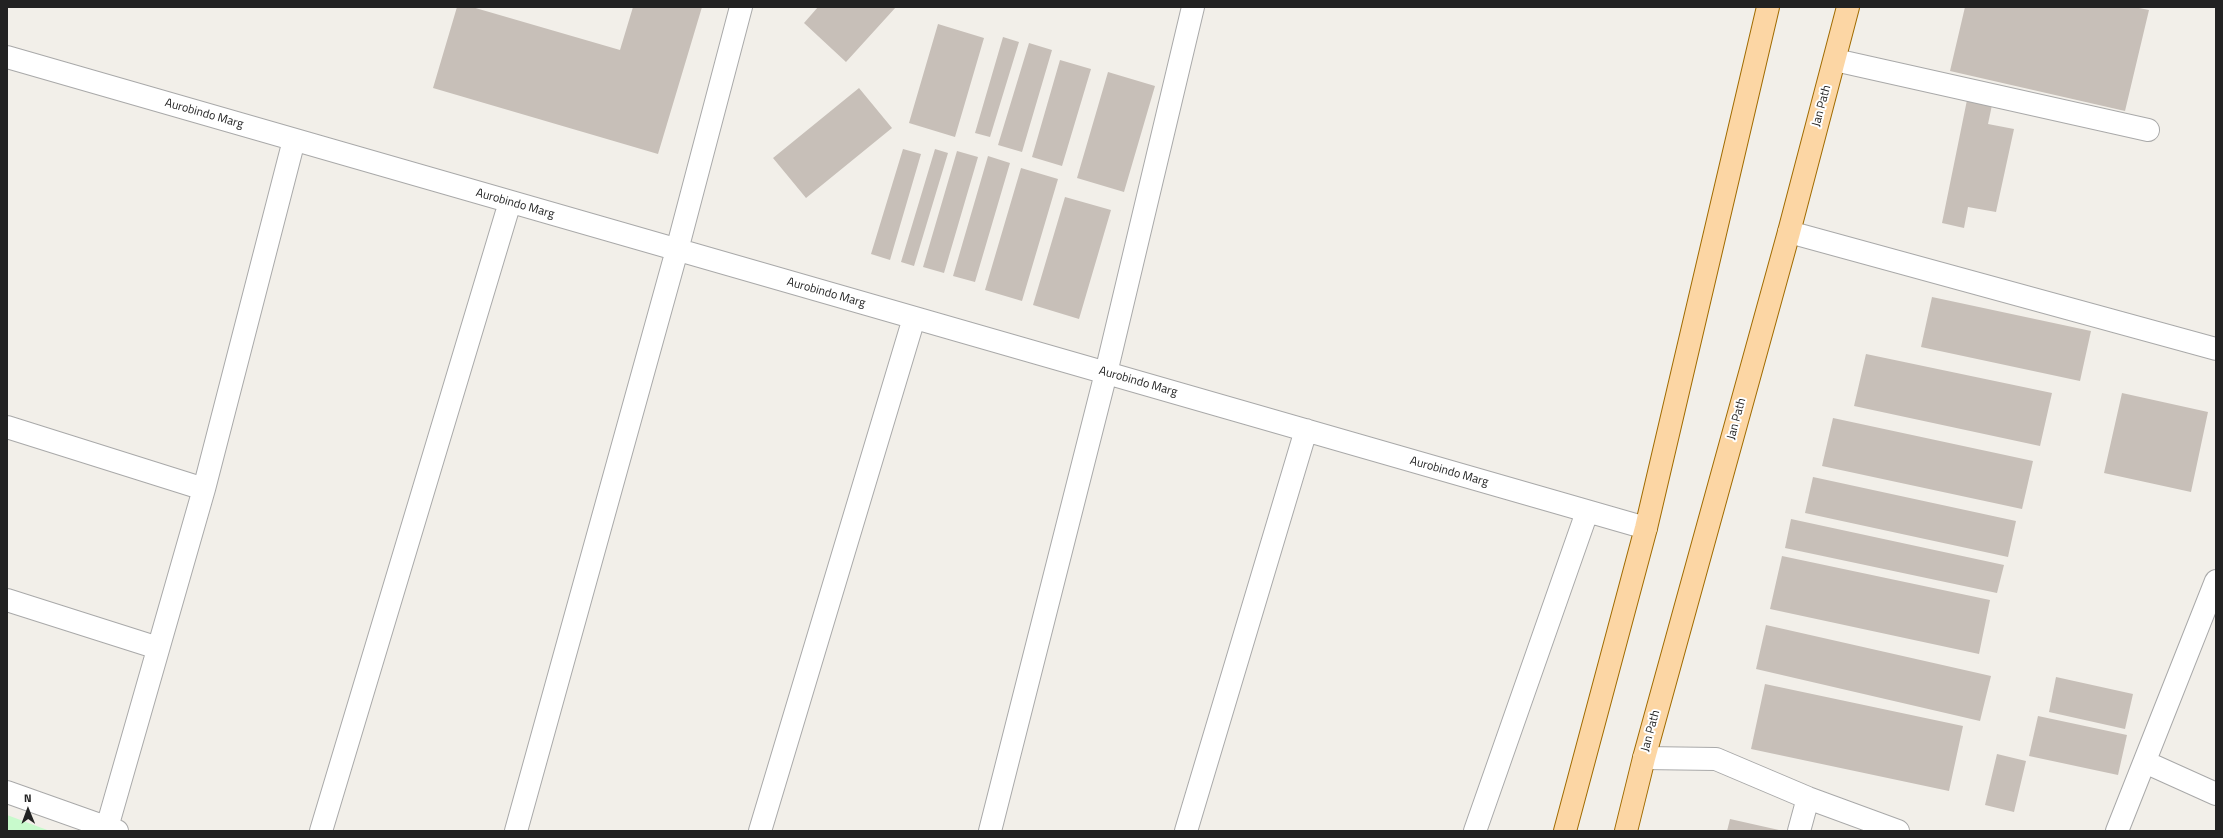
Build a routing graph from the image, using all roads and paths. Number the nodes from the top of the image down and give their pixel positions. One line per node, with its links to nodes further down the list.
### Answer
1 (741, 7): 11 (street)
2 (1193, 7): 14 (street)
3 (1768, 7): 19 (main road)
4 (1848, 7): 6 (main road, Jan Path)
5 (7, 57): 8 (street, Aurobindo Marg)
6 (1835, 60): 7 (street); 10 (main road, Jan Path)
7 (2148, 130)
8 (294, 140): 9 (street, Aurobindo Marg); 17 (street)
9 (510, 202): 11 (street, Aurobindo Marg); 30 (street)
10 (1789, 232): 13 (street); 24 (main road, Jan Path)
11 (677, 250): 12 (street, Aurobindo Marg); 31 (street)
12 (914, 318): 14 (street, Aurobindo Marg); 32 (street)
13 (2216, 349)
14 (1106, 373): 16 (street, Aurobindo Marg); 33 (street)
15 (7, 427): 17 (street)
16 (1306, 430): 18 (street, Aurobindo Marg); 34 (street)
17 (204, 489): 23 (street)
18 (1587, 512): 19 (street, Aurobindo Marg); 35 (street)
19 (1646, 528): 36 (main road)
20 (2216, 581): 22 (street)
21 (7, 600): 23 (street)
22 (2209, 621): 25 (street)
23 (158, 648): 29 (street)
24 (1644, 758): 28 (street); 37 (main road, Jan Path)
25 (2145, 762): 27 (street); 40 (street)
26 (7, 792): 29 (street)
27 (2216, 794)
28 (1808, 798): 38 (street); 39 (street)
29 (110, 830)
30 (322, 831)
31 (516, 831)
32 (760, 831)
33 (990, 831)
34 (1186, 831)
35 (1475, 831)
36 (1565, 831)
37 (1626, 831)
38 (1800, 831)
39 (1898, 831)
40 (2117, 831)

